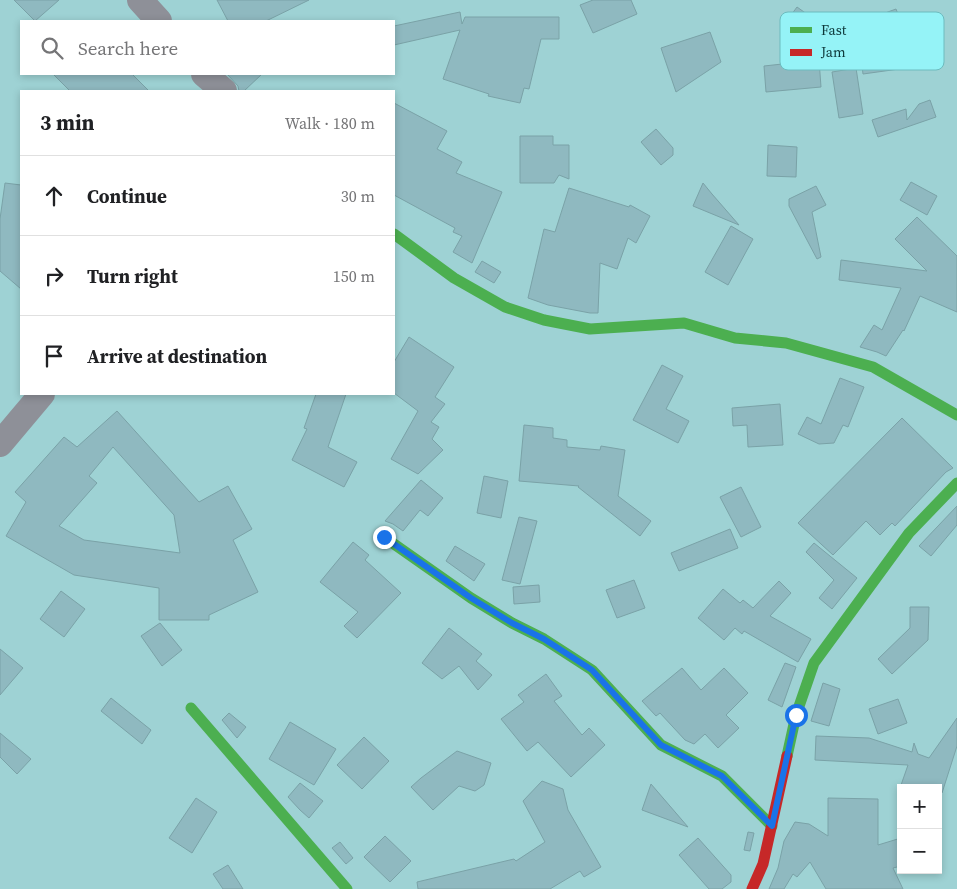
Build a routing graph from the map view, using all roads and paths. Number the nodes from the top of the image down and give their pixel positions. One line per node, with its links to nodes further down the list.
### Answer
1 (196, 75): 3 (street)
2 (205, 75): 4 (street)
3 (191, 90)
4 (223, 90)
5 (395, 235): 7 (street)
6 (41, 395): 8 (street)
7 (957, 415)
8 (0, 444)
9 (957, 483): 12 (street)
10 (384, 537): 12 (street)
11 (191, 708): 13 (street)
12 (772, 826): 14 (street)
13 (347, 889)
14 (752, 889)

